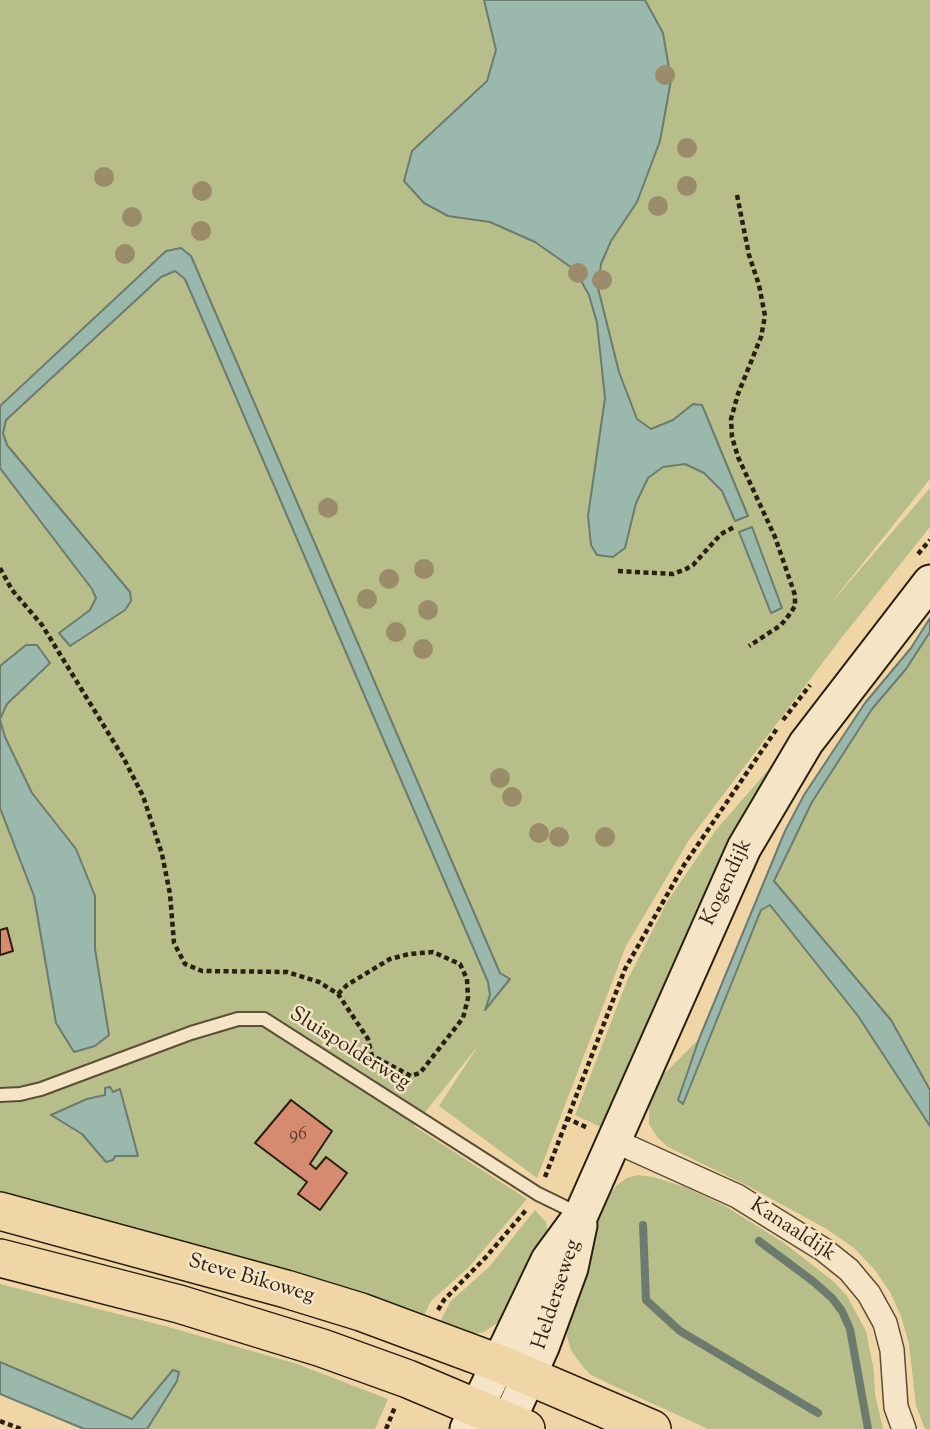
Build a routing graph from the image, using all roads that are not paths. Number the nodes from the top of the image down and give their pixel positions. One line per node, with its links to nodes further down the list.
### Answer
1 (930, 582): 3 (street, Kogendijk)
2 (0, 1095): 5 (lane, Sluispolderweg)
3 (615, 1141): 5 (street, Kogendijk); 10 (street, Kanaaldijk)
4 (0, 1211): 7 (main road, Steve Bikoweg)
5 (581, 1215): 7 (street, Helderseweg)
6 (0, 1258): 8 (main road, Steve Bikoweg)
7 (514, 1369): 8 (street, Steve Bikoweg); 9 (main road)
8 (497, 1423)
9 (652, 1429)
10 (904, 1429)

